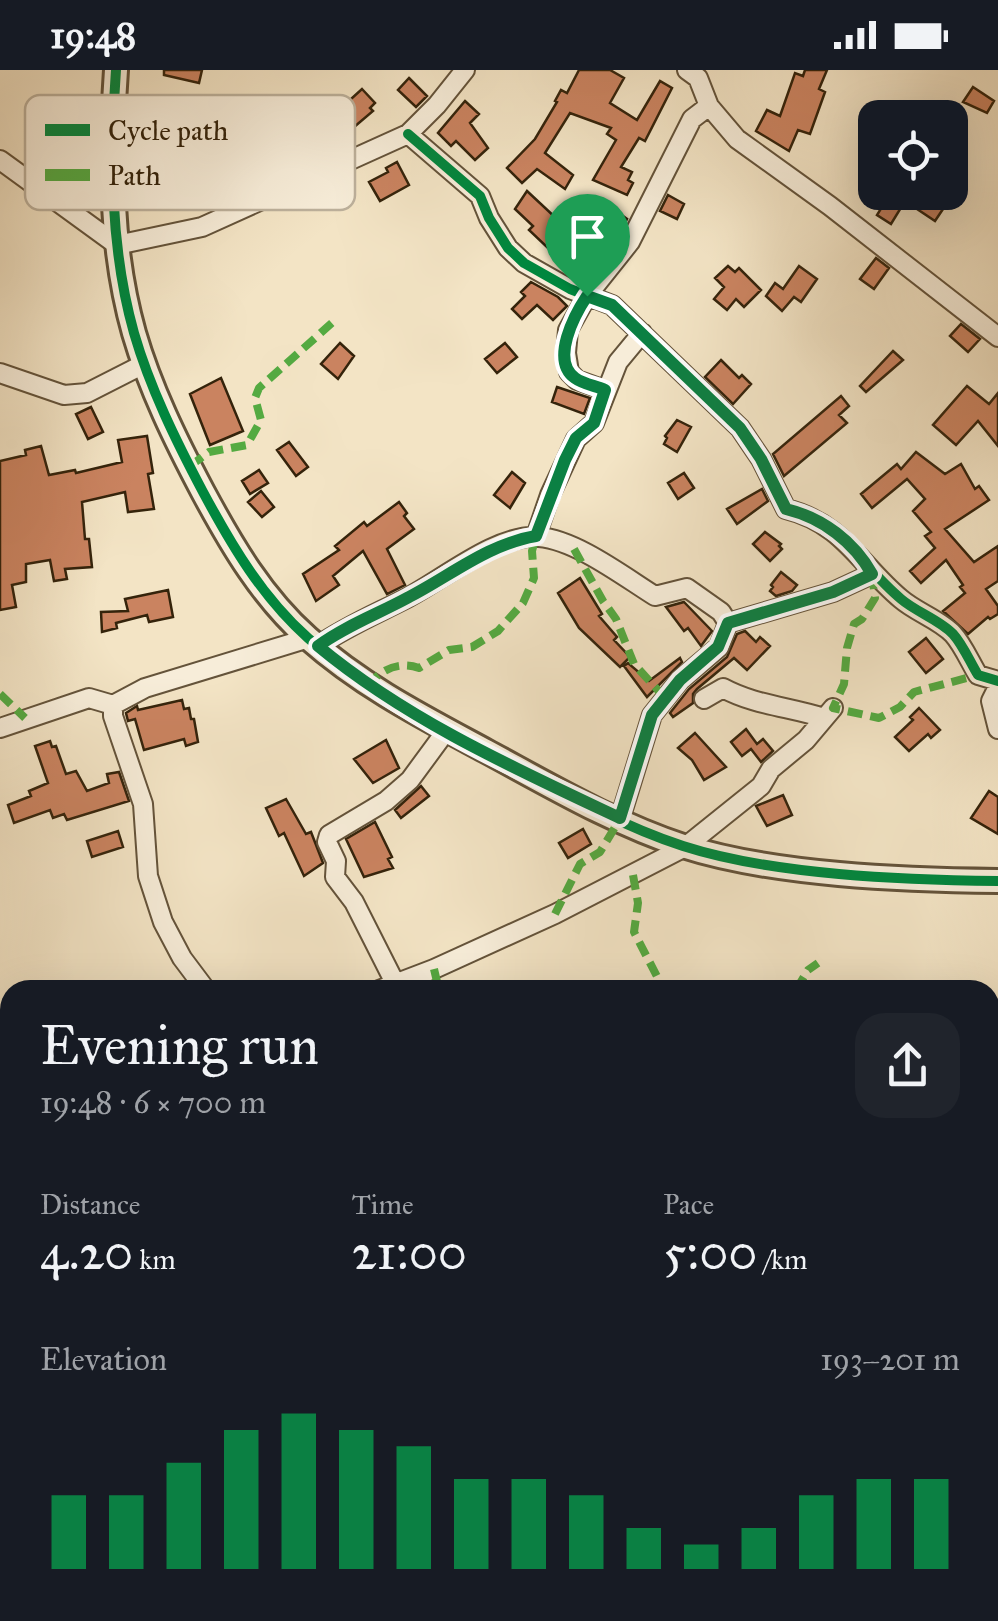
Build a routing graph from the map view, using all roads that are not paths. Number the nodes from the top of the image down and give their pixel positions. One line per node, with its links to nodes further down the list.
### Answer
1 (116, 70): 4 (street)
2 (465, 70): 6 (street)
3 (695, 73): 5 (street)
4 (114, 95)
5 (709, 106): 14 (street); 16 (street)
6 (408, 134): 7 (street); 14 (street)
7 (355, 158)
8 (0, 160): 9 (street)
9 (25, 178)
10 (69, 210): 13 (street)
11 (116, 210): 13 (street)
12 (241, 210): 13 (street)
13 (117, 245): 17 (street)
14 (587, 296): 15 (street); 19 (street)
15 (642, 333): 19 (street); 21 (street)
16 (998, 337)
17 (144, 364): 18 (street); 23 (street)
18 (0, 373)
19 (605, 390): 20 (street)
20 (536, 536): 22 (street); 23 (street)
21 (872, 574): 22 (street); 24 (street)
22 (728, 623): 30 (street)
23 (314, 642): 26 (street); 29 (street)
24 (998, 684): 28 (street)
25 (704, 699): 31 (street)
26 (113, 705): 27 (street); 33 (street)
27 (0, 728)
28 (998, 729)
29 (446, 731): 30 (street); 34 (street)
30 (620, 818): 31 (street)
31 (685, 846): 32 (street); 35 (street)
32 (998, 880)
33 (198, 980)
34 (384, 980)
35 (403, 980)

